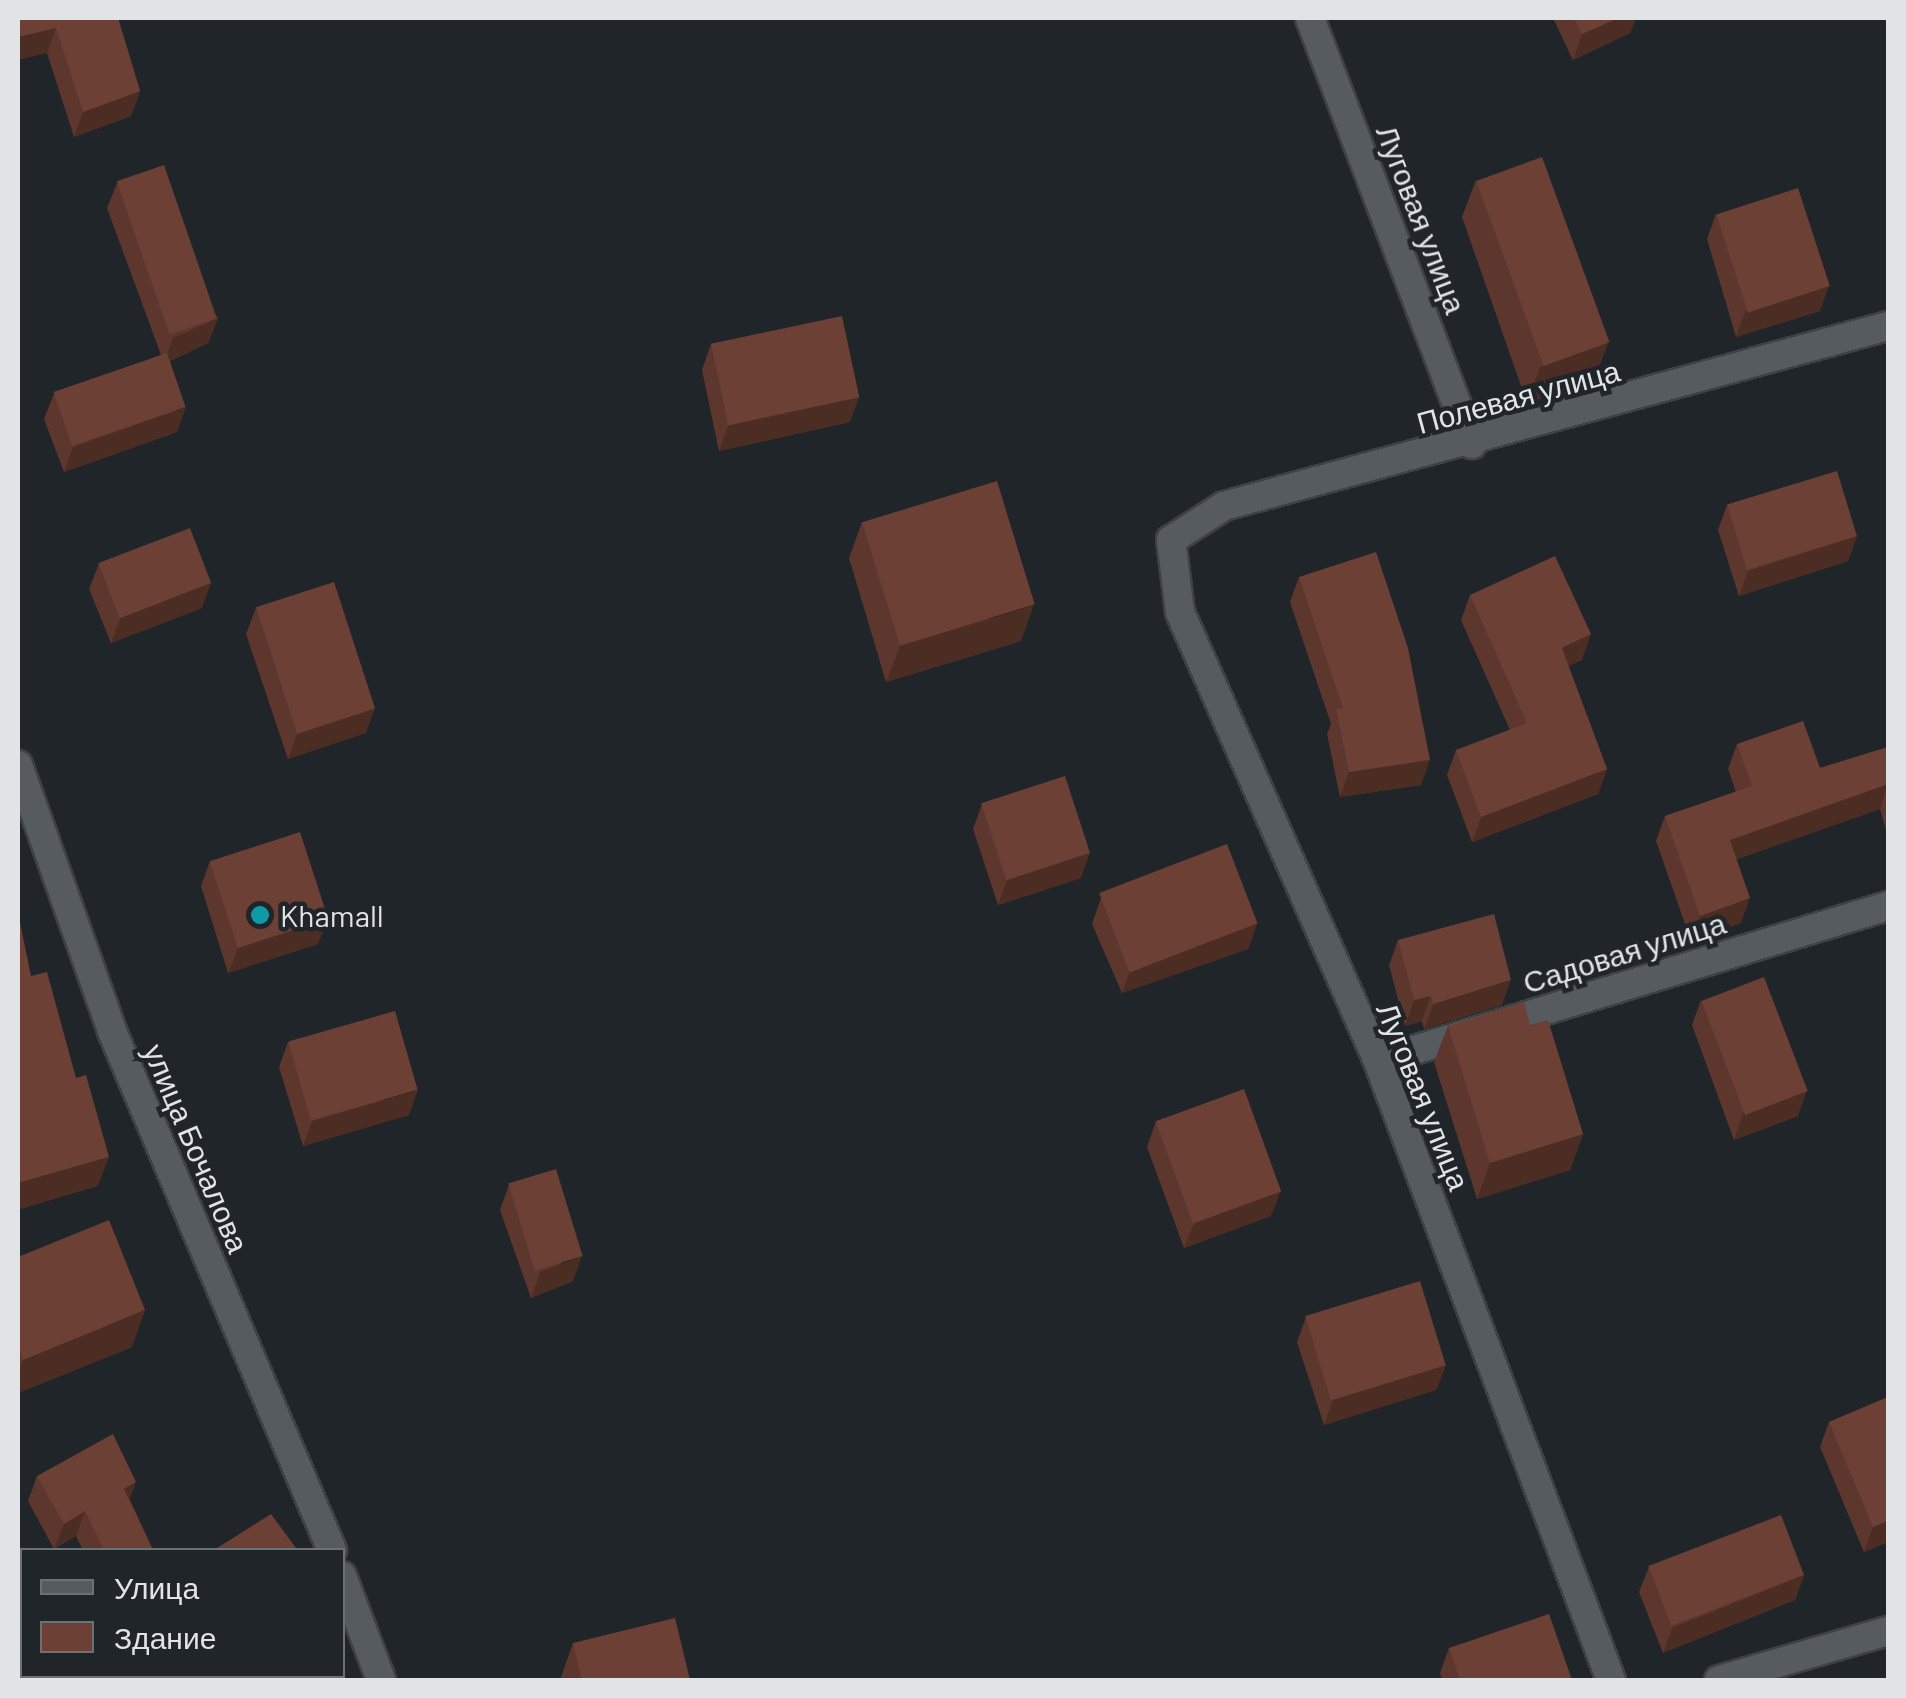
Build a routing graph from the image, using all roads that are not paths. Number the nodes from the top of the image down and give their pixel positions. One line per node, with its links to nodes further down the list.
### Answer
1 (1310, 18): 3 (street, Луговая улица)
2 (1888, 326): 3 (street, Полевая улица)
3 (1472, 444): 4 (street, Полевая улица)
4 (1171, 540): 7 (street, Луговая улица)
5 (18, 764): 8 (street, улица Бочалова)
6 (1888, 906): 7 (street, Садовая улица)
7 (1378, 1061): 12 (street, Луговая улица)
8 (331, 1548)
9 (345, 1584): 11 (street)
10 (1888, 1630): 13 (street)
11 (381, 1680)
12 (1611, 1680)
13 (1719, 1680)

